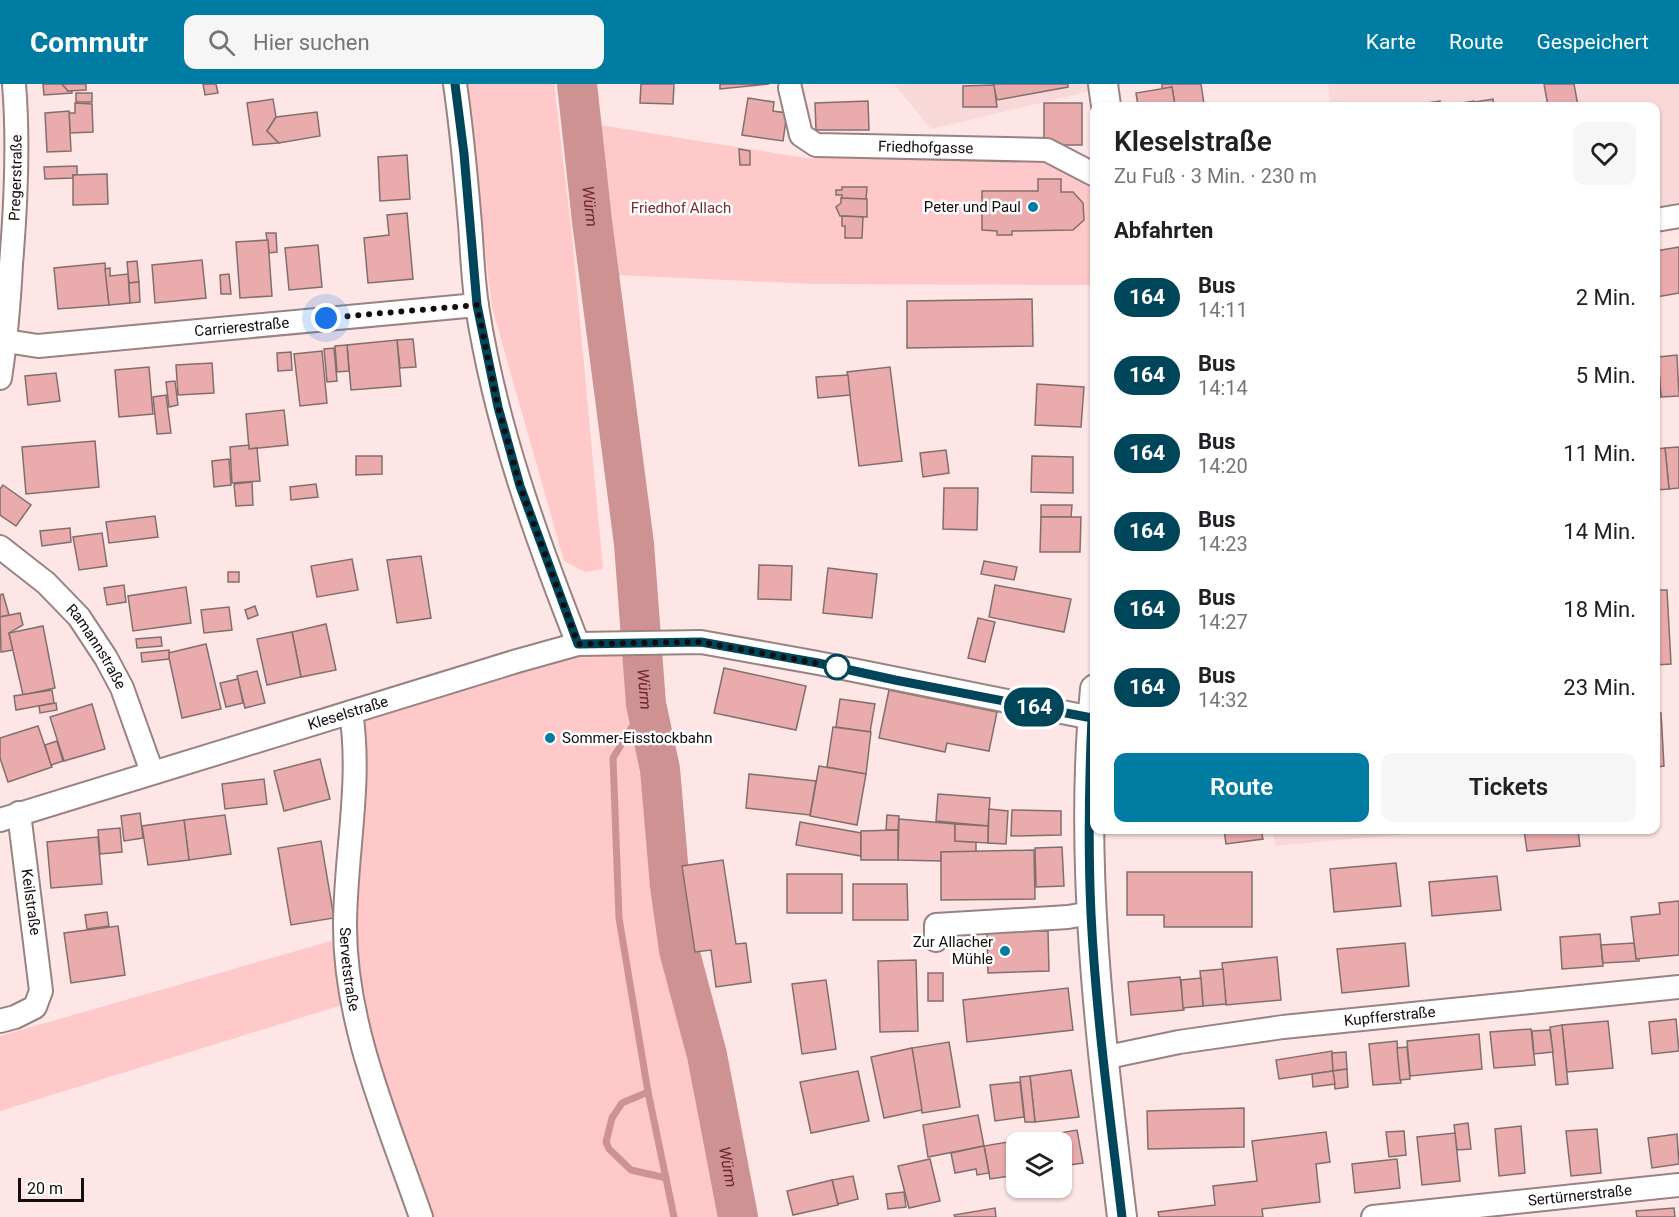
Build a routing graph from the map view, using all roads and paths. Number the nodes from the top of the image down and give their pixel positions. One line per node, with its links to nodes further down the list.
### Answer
1 (14, 84): 10 (street, Pregerstraße)
2 (455, 84): 9 (street)
3 (1103, 84): 5 (main road)
4 (790, 88): 6 (street, Friedhofgasse)
5 (1105, 102)
6 (1090, 172)
7 (1679, 216): 8 (street)
8 (1660, 219)
9 (477, 305): 10 (street, Carrierestraße); 13 (street)
10 (6, 341): 11 (street, Pregerstraße)
11 (0, 378)
12 (0, 547): 16 (street, Ramannstraße)
13 (578, 644): 14 (street, Kleselstraße); 15 (street, Kleselstraße)
14 (351, 712): 16 (street, Kleselstraße); 25 (street, Servetstraße)
15 (1090, 718)
16 (152, 772): 18 (street, Kleselstraße)
17 (1090, 775): 19 (main road)
18 (10, 817): 22 (street, Keilstraße)
19 (1091, 913): 20 (street); 23 (main road)
20 (936, 940)
21 (1679, 987): 23 (street, Kupfferstraße)
22 (0, 1022)
23 (1102, 1058): 26 (main road)
24 (1679, 1185): 27 (street, Sertürnerstraße)
25 (421, 1217)
26 (1122, 1217)
27 (1373, 1217)

